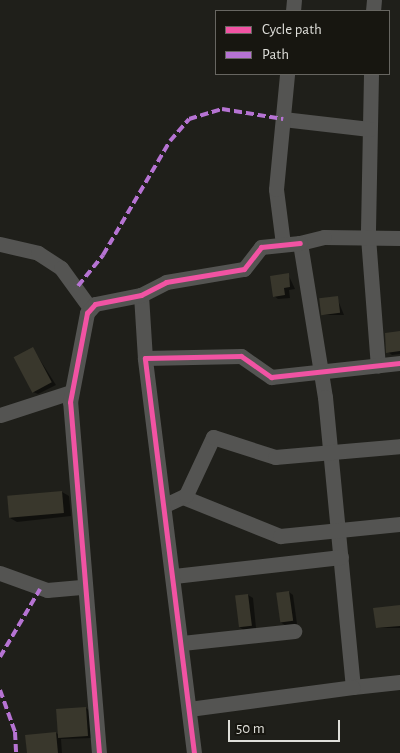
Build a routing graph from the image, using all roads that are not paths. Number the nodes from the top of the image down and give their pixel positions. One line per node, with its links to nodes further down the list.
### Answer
1 (287, 75): 3 (street)
2 (371, 75): 4 (street)
3 (283, 119): 4 (street); 9 (street)
4 (369, 129): 5 (street)
5 (368, 237): 6 (street); 7 (street); 14 (street)
6 (400, 238)
7 (300, 242): 9 (street); 15 (street)
8 (0, 244): 11 (street)
9 (283, 244): 10 (street)
10 (141, 295): 11 (street); 12 (street)
11 (90, 308): 16 (street)
12 (145, 358): 15 (street); 21 (street)
13 (400, 363): 14 (street)
14 (378, 366): 15 (street)
15 (322, 374): 19 (street)
16 (71, 392): 17 (street); 29 (street)
17 (0, 415)
18 (400, 446): 19 (street)
19 (331, 455): 20 (street); 23 (street)
20 (183, 497): 21 (street); 24 (street)
21 (165, 505): 28 (street)
22 (400, 524): 23 (street)
23 (336, 532): 24 (street); 25 (street)
24 (290, 536): 26 (street)
25 (341, 557): 26 (street); 33 (street)
26 (293, 562): 28 (street)
27 (0, 573): 29 (street)
28 (174, 576): 31 (street)
29 (84, 587): 35 (street)
30 (294, 631): 31 (street)
31 (182, 643): 34 (street)
32 (400, 682): 33 (street)
33 (353, 688): 34 (street)
34 (189, 709): 36 (street)
35 (99, 753)
36 (194, 753)

